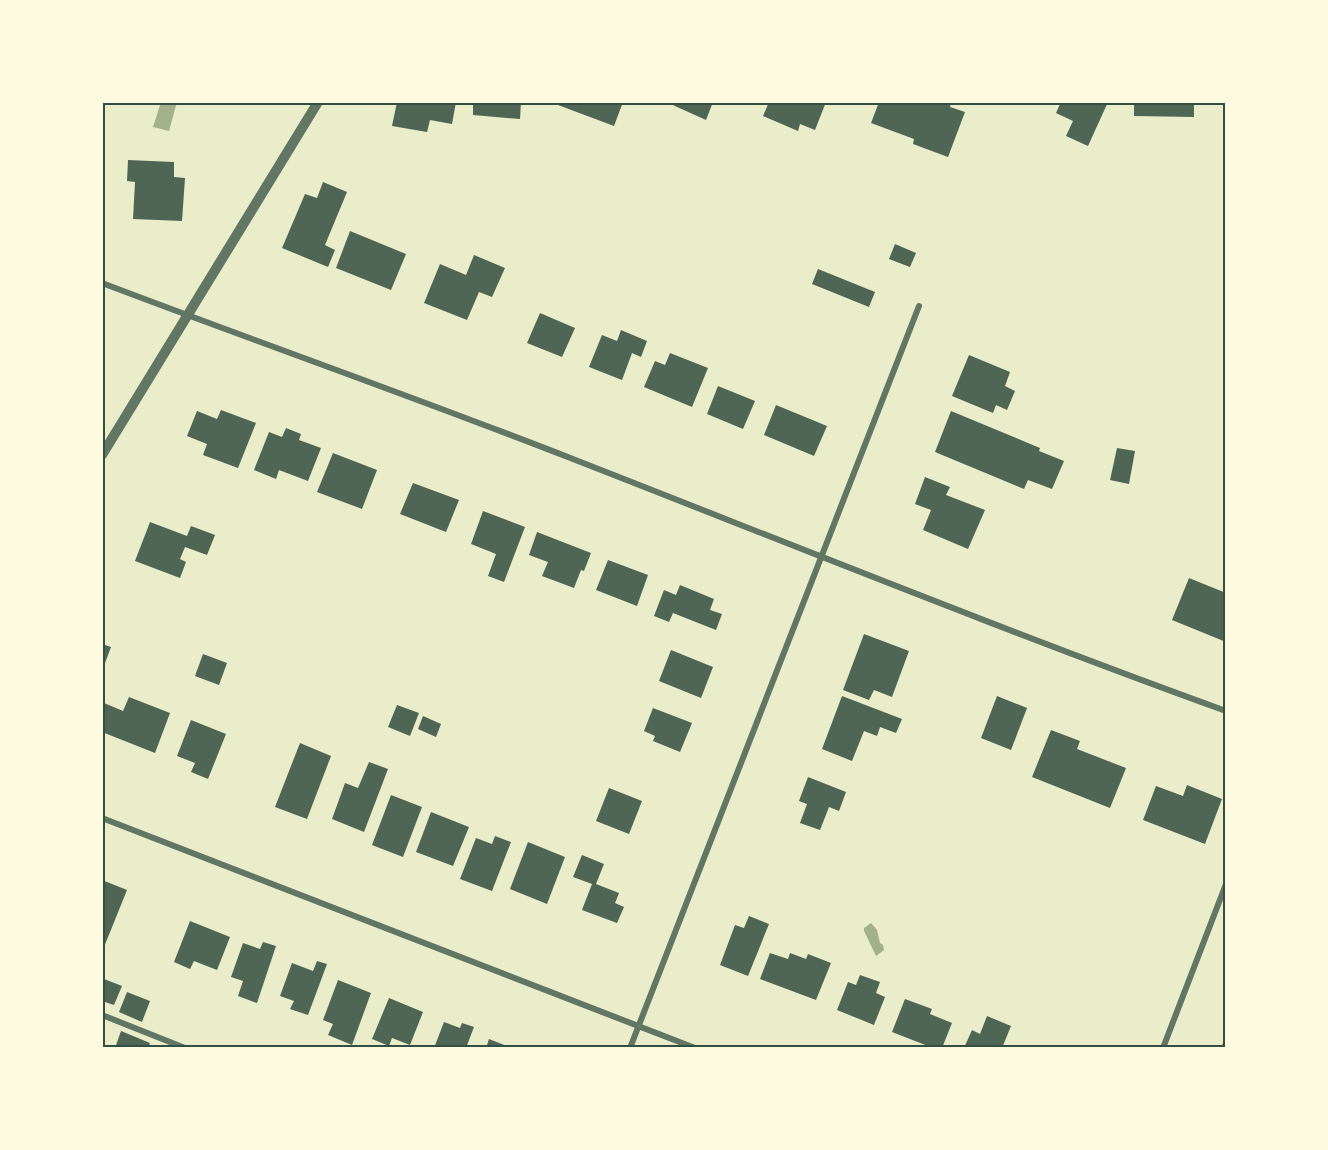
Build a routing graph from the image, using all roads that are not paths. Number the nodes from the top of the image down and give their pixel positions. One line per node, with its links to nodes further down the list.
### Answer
1 (318, 102): 4 (street)
2 (102, 283): 4 (street)
3 (919, 306): 6 (street)
4 (186, 315): 5 (street); 6 (street)
5 (102, 455)
6 (821, 558): 7 (street); 11 (street)
7 (1226, 711)
8 (102, 818): 11 (street)
9 (1226, 884): 15 (street)
10 (102, 1015): 12 (street)
11 (639, 1026): 13 (street); 14 (street)
12 (185, 1048)
13 (630, 1048)
14 (695, 1048)
15 (1163, 1048)

